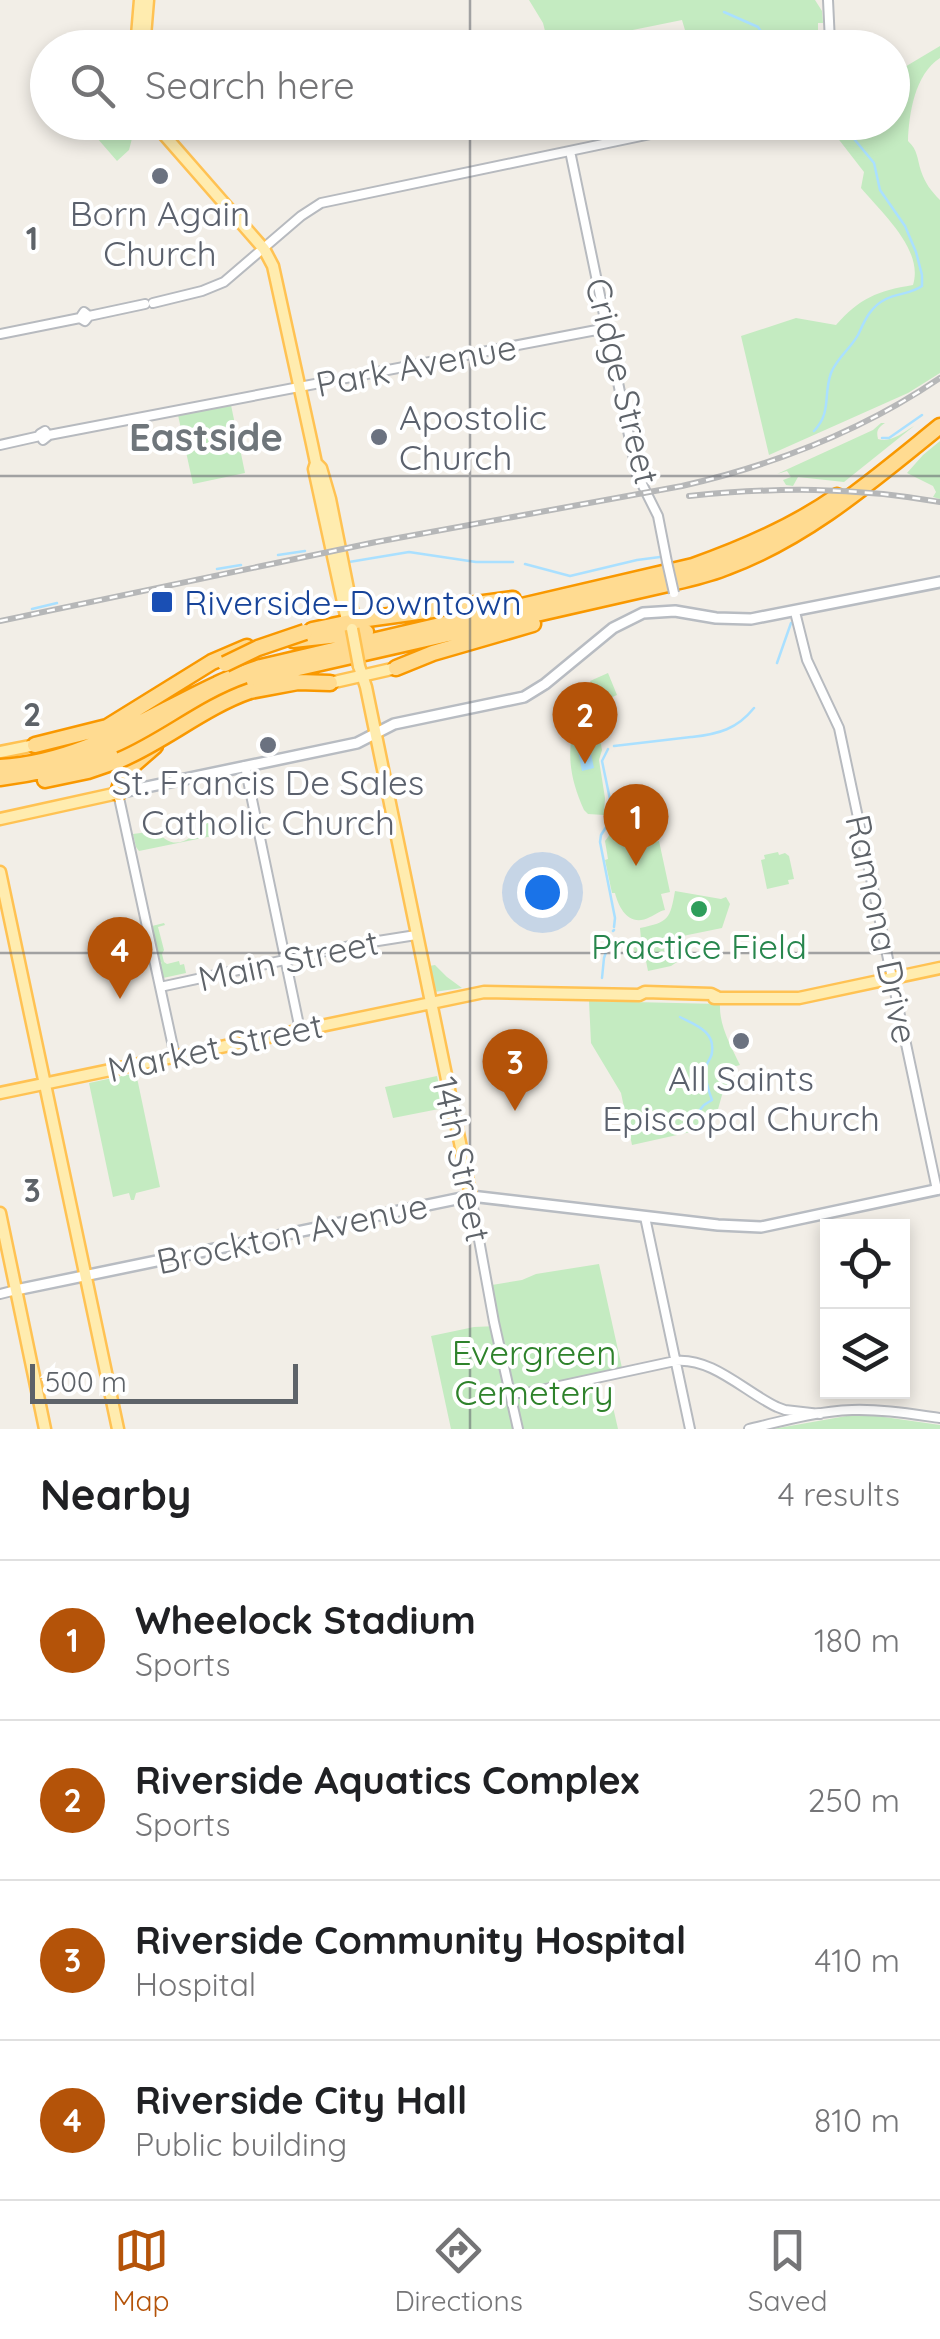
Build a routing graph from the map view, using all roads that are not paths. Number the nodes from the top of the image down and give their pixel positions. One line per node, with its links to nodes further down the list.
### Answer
1 (140, 0): 4 (main road)
2 (148, 0): 5 (main road)
3 (828, 0): 6 (street)
4 (138, 30)
5 (146, 30)
6 (829, 30)
7 (169, 140): 10 (main road, 14th Street)
8 (171, 140): 10 (main road, 14th Street)
9 (622, 140): 11 (street)
10 (174, 145): 12 (main road, 14th Street)
11 (570, 151): 12 (street); 13 (street, Cridge Street)
12 (264, 249): 14 (street); 15 (main road, 14th Street)
13 (607, 328): 15 (street, Park Avenue); 22 (street, Cridge Street, bridge)
14 (0, 334)
15 (299, 387): 18 (street, Park Avenue); 25 (main road, 14th Street)
16 (940, 415): 20 (highway)
17 (940, 426): 21 (highway)
18 (0, 445)
19 (940, 582): 23 (main road)
20 (549, 600): 24 (highway); 25 (highway)
21 (585, 604): 26 (highway); 31 (highway)
22 (675, 610): 23 (main road); 33 (main road)
23 (795, 612): 48 (street, Ramona Drive)
24 (460, 619): 32 (highway); 34 (highway)
25 (351, 623): 28 (main road, 14th Street, bridge); 32 (highway, bridge)
26 (456, 646): 27 (highway); 29 (highway)
27 (396, 668): 28 (main road)
28 (360, 671): 30 (main road); 33 (main road, 14th Street)
29 (428, 674)
30 (330, 683): 38 (highway, bridge)
31 (221, 692): 38 (highway); 39 (highway)
32 (122, 733): 37 (highway)
33 (373, 736): 36 (main road); 40 (main road, 14th Street); 42 (main road, 14th Street)
34 (35, 744): 35 (main road)
35 (0, 752)
36 (245, 766): 39 (main road); 46 (street)
37 (0, 767)
38 (0, 782)
39 (118, 792): 41 (main road); 49 (street)
40 (383, 804): 42 (main road); 44 (main road, 14th Street)
41 (0, 819)
42 (394, 823): 44 (main road, 14th Street)
43 (0, 872): 53 (main road)
44 (406, 889): 45 (main road, 14th Street)
45 (416, 936): 46 (street, Main Street); 50 (main road, 14th Street)
46 (285, 960): 49 (street, Main Street); 51 (street)
47 (940, 968): 48 (main road, Market Street)
48 (892, 978): 50 (main road, Market Street); 55 (street, Ramona Drive)
49 (160, 987): 52 (street)
50 (429, 1003): 51 (main road, Market Street); 56 (main road, 14th Street)
51 (300, 1030): 52 (main road, Market Street)
52 (175, 1056): 53 (main road, Market Street)
53 (45, 1084): 54 (main road, Market Street); 59 (main road)
54 (0, 1093)
55 (938, 1190): 58 (main road, Brockton Avenue)
56 (471, 1196): 58 (main road, Brockton Avenue); 59 (main road, Brockton Avenue); 63 (street, 14th Street)
57 (0, 1213): 60 (main road)
58 (646, 1217): 62 (street)
59 (86, 1275): 60 (main road, Brockton Avenue); 67 (main road)
60 (16, 1290): 61 (street, Brockton Avenue); 66 (main road)
61 (0, 1294)
62 (675, 1360): 63 (street); 64 (street); 69 (street)
63 (511, 1392): 68 (street, 14th Street)
64 (820, 1414): 65 (street); 70 (street)
65 (940, 1418)
66 (45, 1429)
67 (118, 1429)
68 (518, 1429)
69 (690, 1429)
70 (748, 1429)

